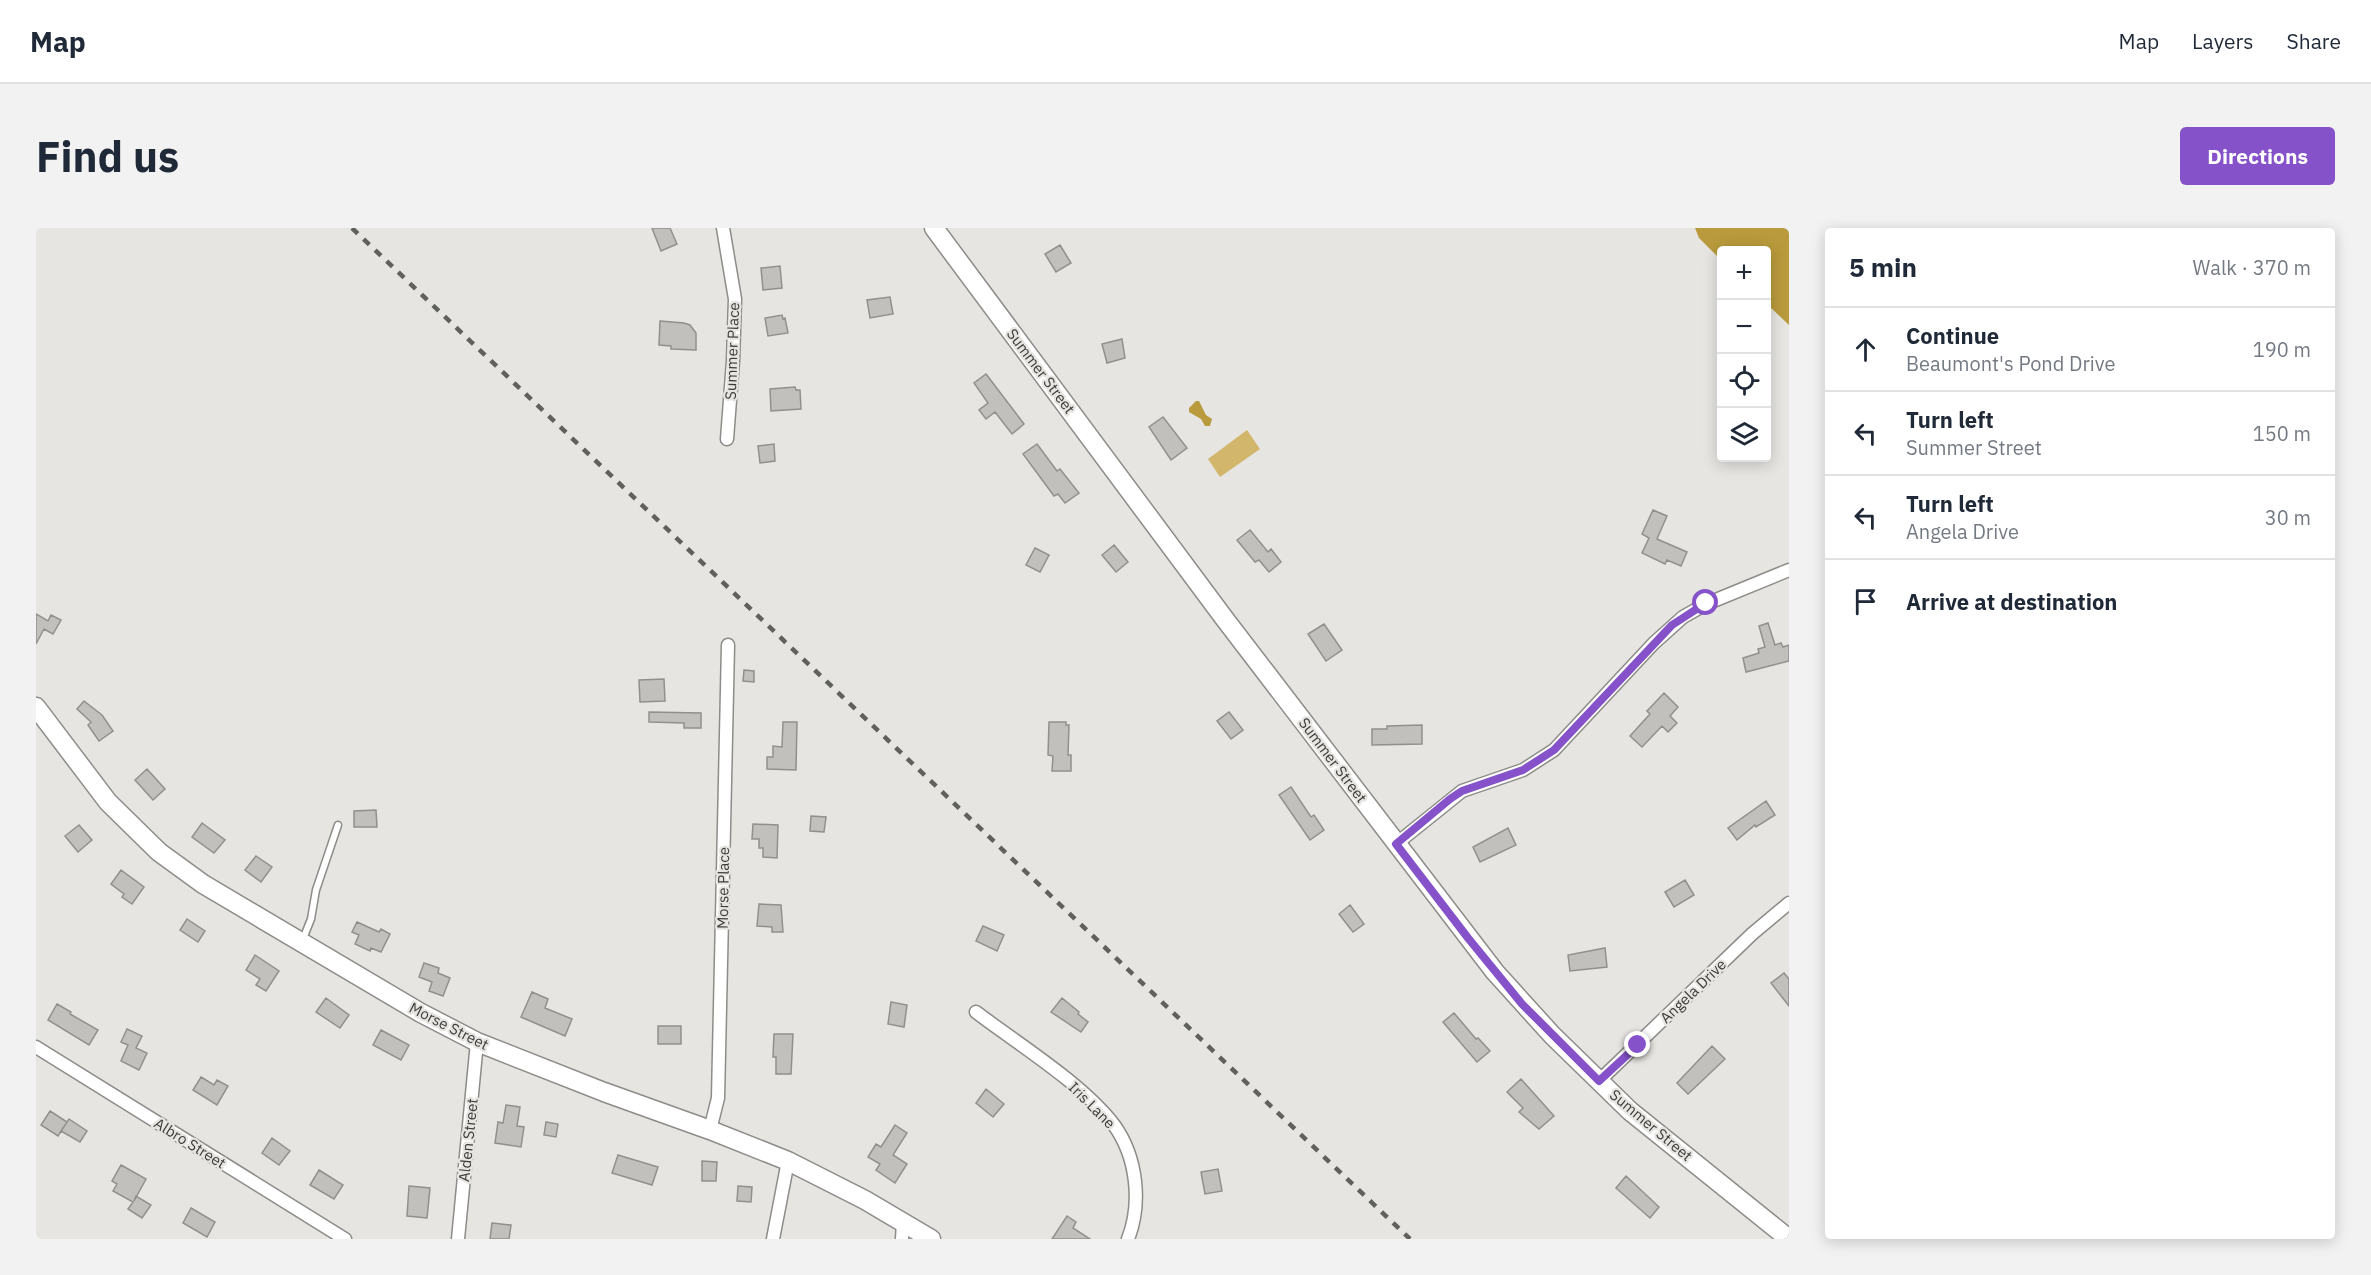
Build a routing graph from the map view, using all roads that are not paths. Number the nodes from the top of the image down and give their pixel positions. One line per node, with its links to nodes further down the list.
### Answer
1 (723, 228): 3 (street, Summer Place)
2 (934, 228): 8 (main road, Summer Street)
3 (727, 439)
4 (1789, 570): 8 (street)
5 (728, 645): 15 (street, Morse Place)
6 (36, 707): 10 (main road, Morse Street)
7 (338, 825): 10 (lane)
8 (1396, 844): 14 (main road, Summer Street)
9 (1789, 903): 14 (street, Angela Drive)
10 (302, 943): 12 (main road, Morse Street)
11 (976, 1012): 22 (street, Iris Lane)
12 (477, 1042): 15 (main road, Morse Street); 19 (street, Alden Street)
13 (36, 1047): 18 (street, Albro Street)
14 (1599, 1081): 23 (main road, Summer Street)
15 (710, 1130): 16 (main road, Morse Street)
16 (788, 1161): 17 (main road, Morse Street); 20 (street)
17 (902, 1231): 21 (main road, Morse Street)
18 (345, 1239)
19 (458, 1239)
20 (772, 1239)
21 (931, 1239)
22 (1128, 1239)
23 (1789, 1239)

